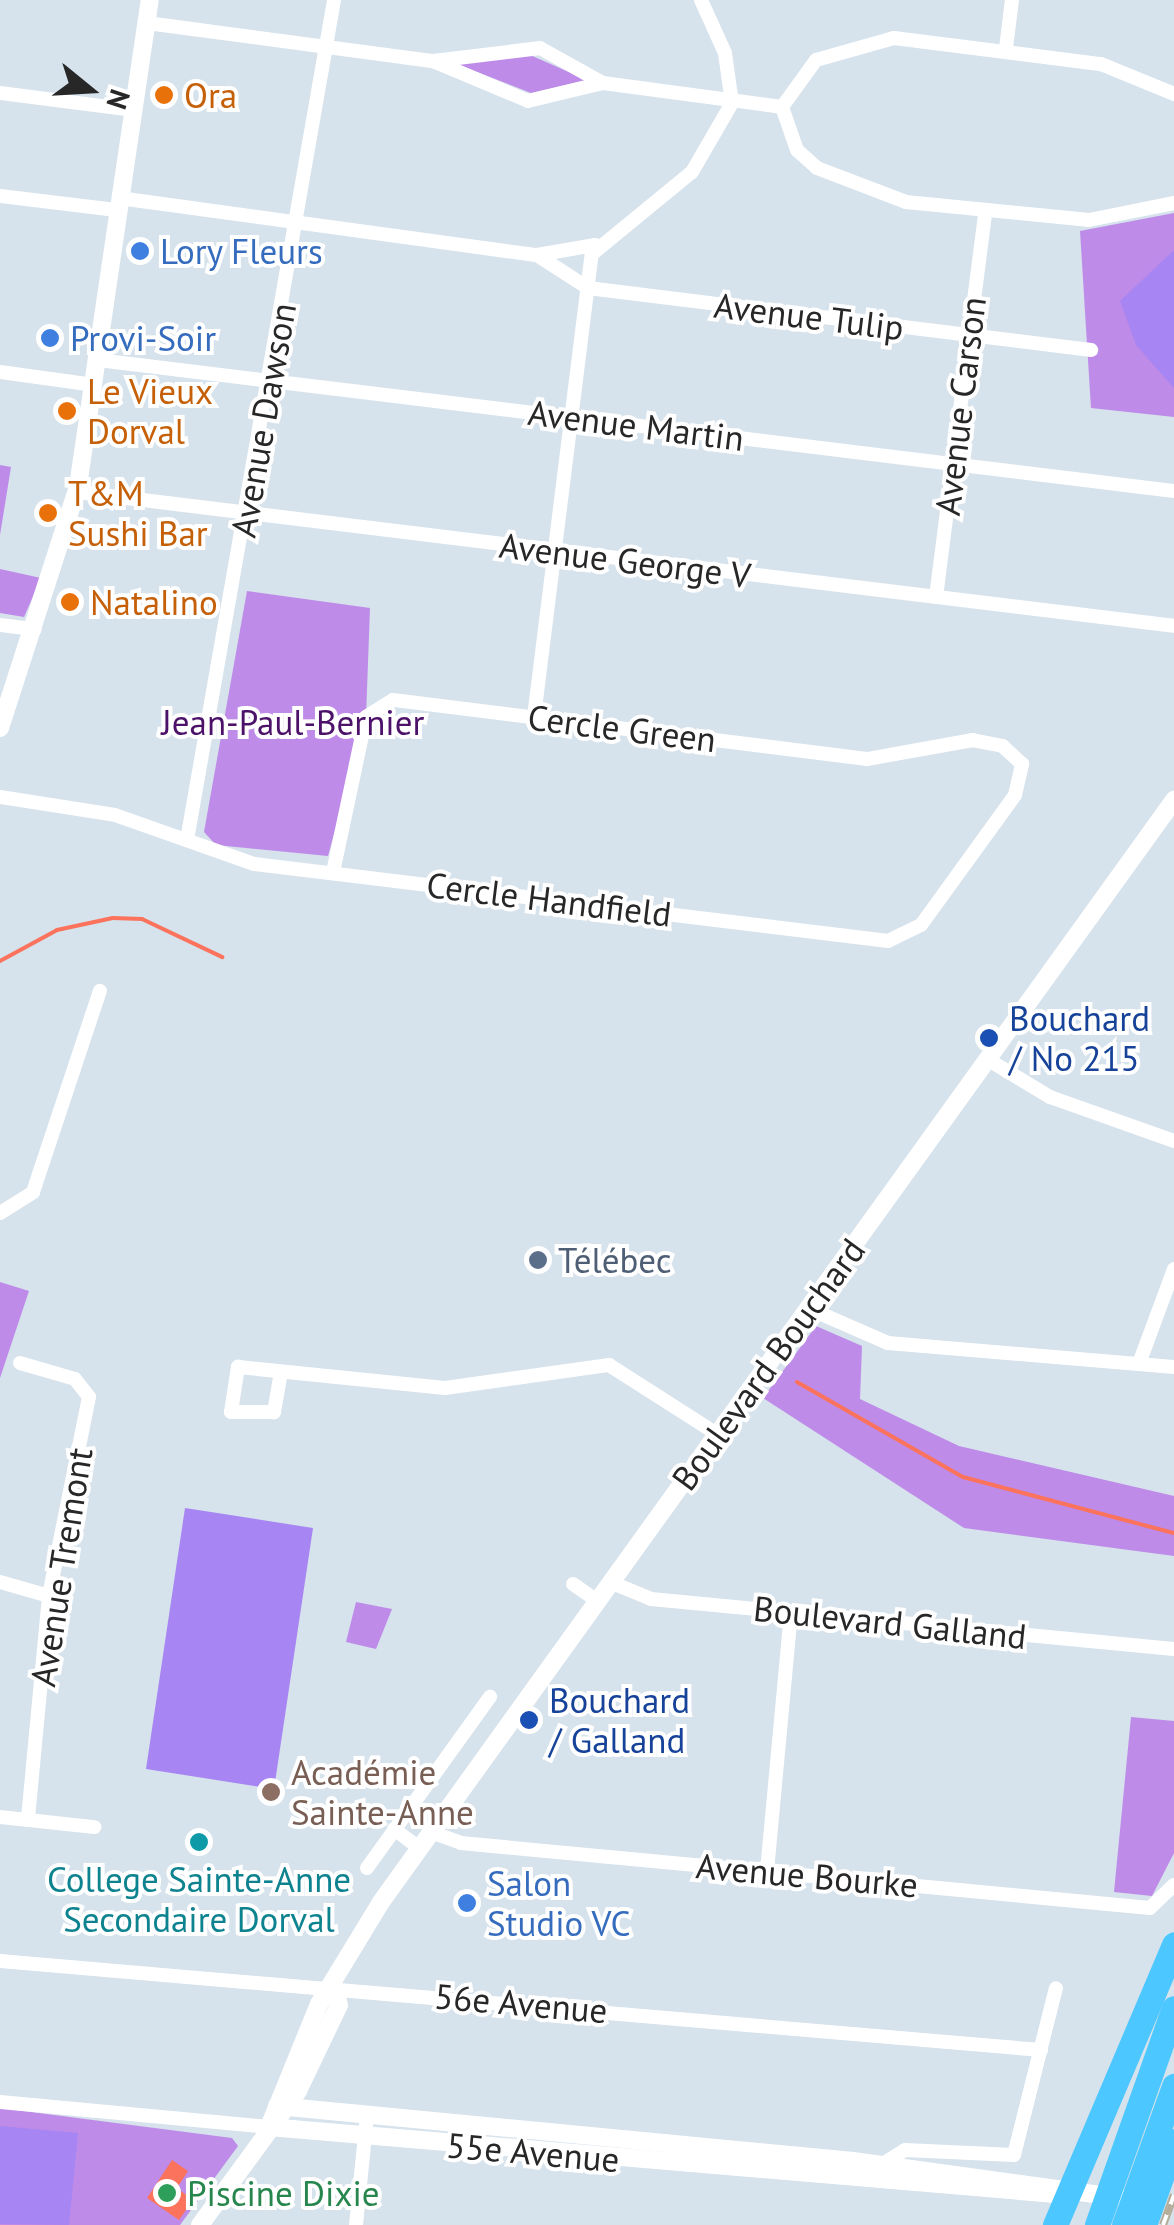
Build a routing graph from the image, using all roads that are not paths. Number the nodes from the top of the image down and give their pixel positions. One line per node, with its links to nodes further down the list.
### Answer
1 (150, 0): 5 (street)
2 (334, 0): 6 (street, Avenue Dawson)
3 (701, 0): 12 (street)
4 (1012, 0): 7 (street)
5 (147, 23): 6 (street); 14 (street)
6 (326, 48): 8 (street); 19 (street, Avenue Dawson)
7 (1006, 48): 11 (street); 13 (street)
8 (433, 62): 9 (street); 9 (street)
9 (603, 84): 12 (street)
10 (0, 93): 14 (street)
11 (1174, 94)
12 (732, 102): 13 (street); 20 (street)
13 (782, 106): 18 (street)
14 (132, 110): 17 (street)
15 (0, 196): 17 (street, Avenue Tulip)
16 (1174, 203): 18 (street)
17 (117, 204): 19 (street, Avenue Tulip); 25 (street)
18 (985, 214): 23 (street, Avenue Carson)
19 (296, 223): 21 (street, Avenue Tulip); 27 (street, Avenue Dawson)
20 (595, 246): 21 (street, Avenue Tulip); 22 (street)
21 (537, 255): 22 (street, Avenue Tulip)
22 (588, 288): 23 (street, Avenue Tulip); 29 (street)
23 (969, 336): 24 (street, Avenue Tulip); 30 (street, Avenue Carson)
24 (1091, 350)
25 (98, 360): 27 (street, Avenue Martin); 28 (street)
26 (0, 372): 28 (street)
27 (270, 380): 29 (street, Avenue Martin); 33 (street, Avenue Dawson)
28 (94, 385): 32 (street)
29 (572, 417): 30 (street, Avenue Martin); 34 (street)
30 (952, 466): 31 (street, Avenue Martin); 35 (street, Avenue Carson)
31 (1174, 491)
32 (77, 492): 33 (street, Avenue George V); 38 (street)
33 (248, 513): 34 (street, Avenue George V); 44 (street, Avenue Dawson)
34 (554, 552): 35 (street, Avenue George V); 39 (street)
35 (936, 597): 37 (street, Avenue George V)
36 (0, 624): 38 (street)
37 (1174, 626)
38 (34, 629): 40 (street)
39 (534, 717): 41 (street, Cercle Green); 45 (street, Cercle Green)
40 (0, 728)
41 (1022, 775): 45 (street, Cercle Handfield)
42 (0, 798): 44 (street, Cercle Handfield)
43 (1174, 800): 47 (street, Boulevard Bouchard)
44 (187, 840): 45 (street, Cercle Handfield)
45 (334, 872)
46 (100, 991): 49 (street)
47 (988, 1059): 48 (street); 51 (street, Boulevard Bouchard)
48 (1174, 1141)
49 (0, 1213)
50 (1174, 1269): 52 (street)
51 (810, 1309): 52 (street); 56 (street, Boulevard Bouchard)
52 (1140, 1361): 54 (street)
53 (20, 1363): 60 (street, Avenue Tremont)
54 (1174, 1367)
55 (281, 1372): 55 (street); 56 (street)
56 (717, 1434): 58 (street, Boulevard Bouchard)
57 (0, 1582): 60 (street)
58 (610, 1582): 61 (street, Boulevard Bouchard); 62 (street, Boulevard Galland)
59 (573, 1584): 61 (street)
60 (49, 1596): 66 (street, Avenue Tremont)
61 (597, 1601): 69 (street, Boulevard Bouchard)
62 (791, 1613): 63 (street, Boulevard Galland); 72 (street)
63 (1174, 1649)
64 (490, 1697): 68 (street)
65 (0, 1817): 66 (street)
66 (28, 1820): 67 (street)
67 (94, 1827)
68 (394, 1829): 70 (street); 71 (street)
69 (431, 1832): 70 (street, Boulevard Bouchard); 72 (street, Avenue Bourke)
70 (420, 1848): 77 (street, Boulevard Bouchard)
71 (367, 1868)
72 (767, 1872): 73 (street, Avenue Bourke)
73 (1174, 1885)
74 (1174, 1944): 88 (highway)
75 (0, 1961): 77 (street, 56e Avenue)
76 (1056, 1988): 79 (street)
77 (335, 1990): 79 (street, 56e Avenue); 82 (street, Boulevard Bouchard)
78 (1174, 2008): 89 (highway)
79 (1041, 2050): 87 (street, 55e Avenue)
80 (1174, 2086): 89 (highway)
81 (0, 2102): 84 (street, 55e Avenue)
82 (281, 2107): 83 (street, 55e Avenue); 84 (street, Boulevard Bouchard)
83 (367, 2116): 85 (street); 87 (street, 55e Avenue)
84 (269, 2128): 85 (street, 55e Avenue); 90 (street, Boulevard Bouchard)
85 (366, 2137): 88 (street, 55e Avenue); 91 (street)
86 (1174, 2141): 89 (highway)
87 (881, 2164): 88 (street, 55e Avenue)
88 (1066, 2193): 89 (street, 55e Avenue); 92 (highway)
89 (1131, 2212)
90 (200, 2225)
91 (356, 2225)
92 (1055, 2225)

